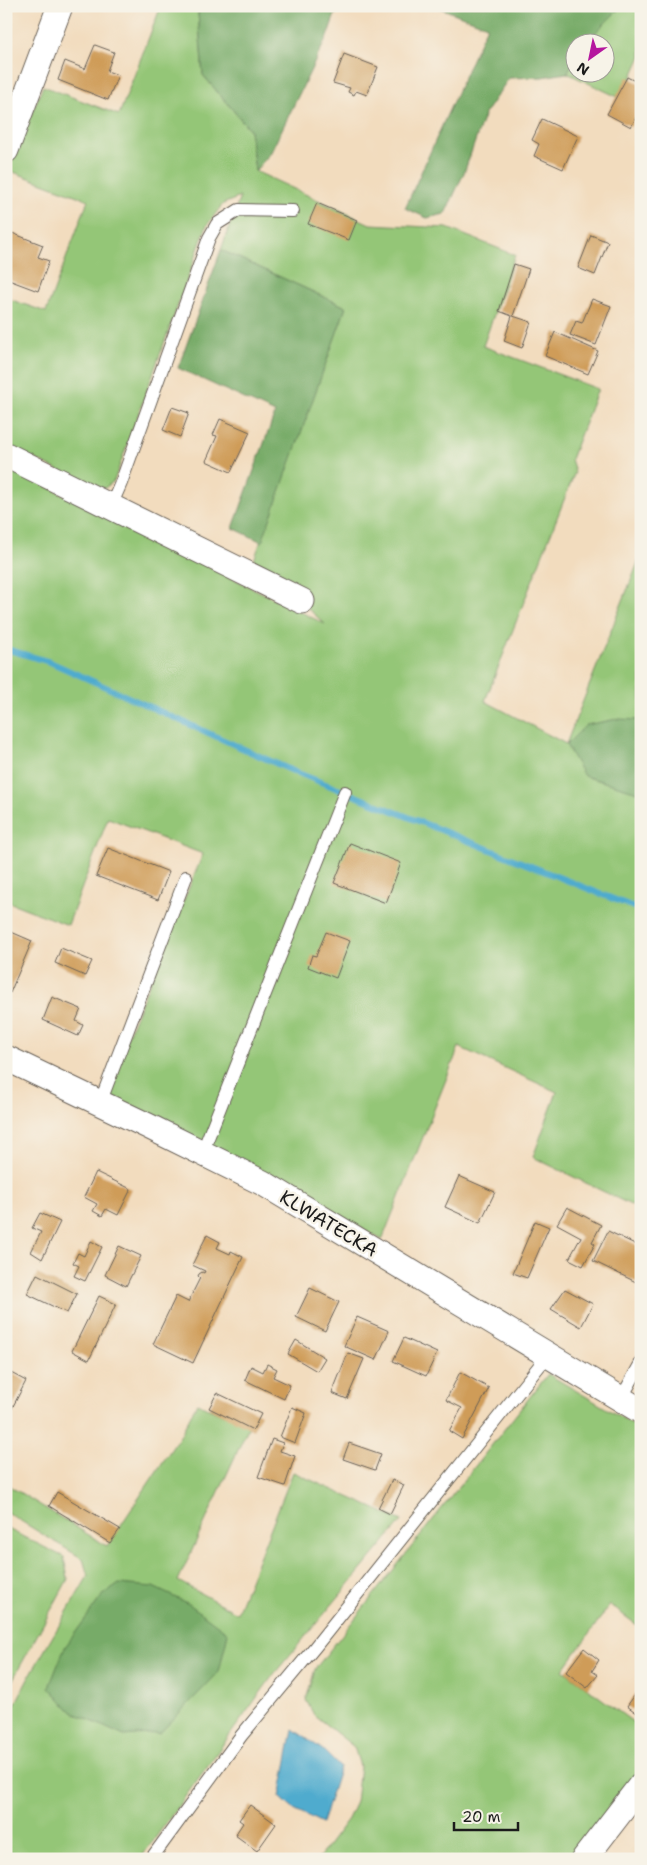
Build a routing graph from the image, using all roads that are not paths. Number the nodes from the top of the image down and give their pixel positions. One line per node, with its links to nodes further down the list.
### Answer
1 (60, 6): 2 (street)
2 (6, 150)
3 (293, 210): 5 (lane)
4 (6, 455): 5 (street)
5 (112, 506): 6 (street)
6 (302, 601)
7 (345, 792): 11 (lane)
8 (186, 877): 10 (lane)
9 (6, 1058): 10 (street, KLWATECKA)
10 (100, 1103): 11 (street, KLWATECKA)
11 (202, 1153): 12 (street, KLWATECKA)
12 (548, 1355): 14 (street, KLWATECKA); 16 (lane)
13 (641, 1364): 14 (lane)
14 (631, 1405)
15 (641, 1785): 17 (street)
16 (151, 1859)
17 (584, 1859)

